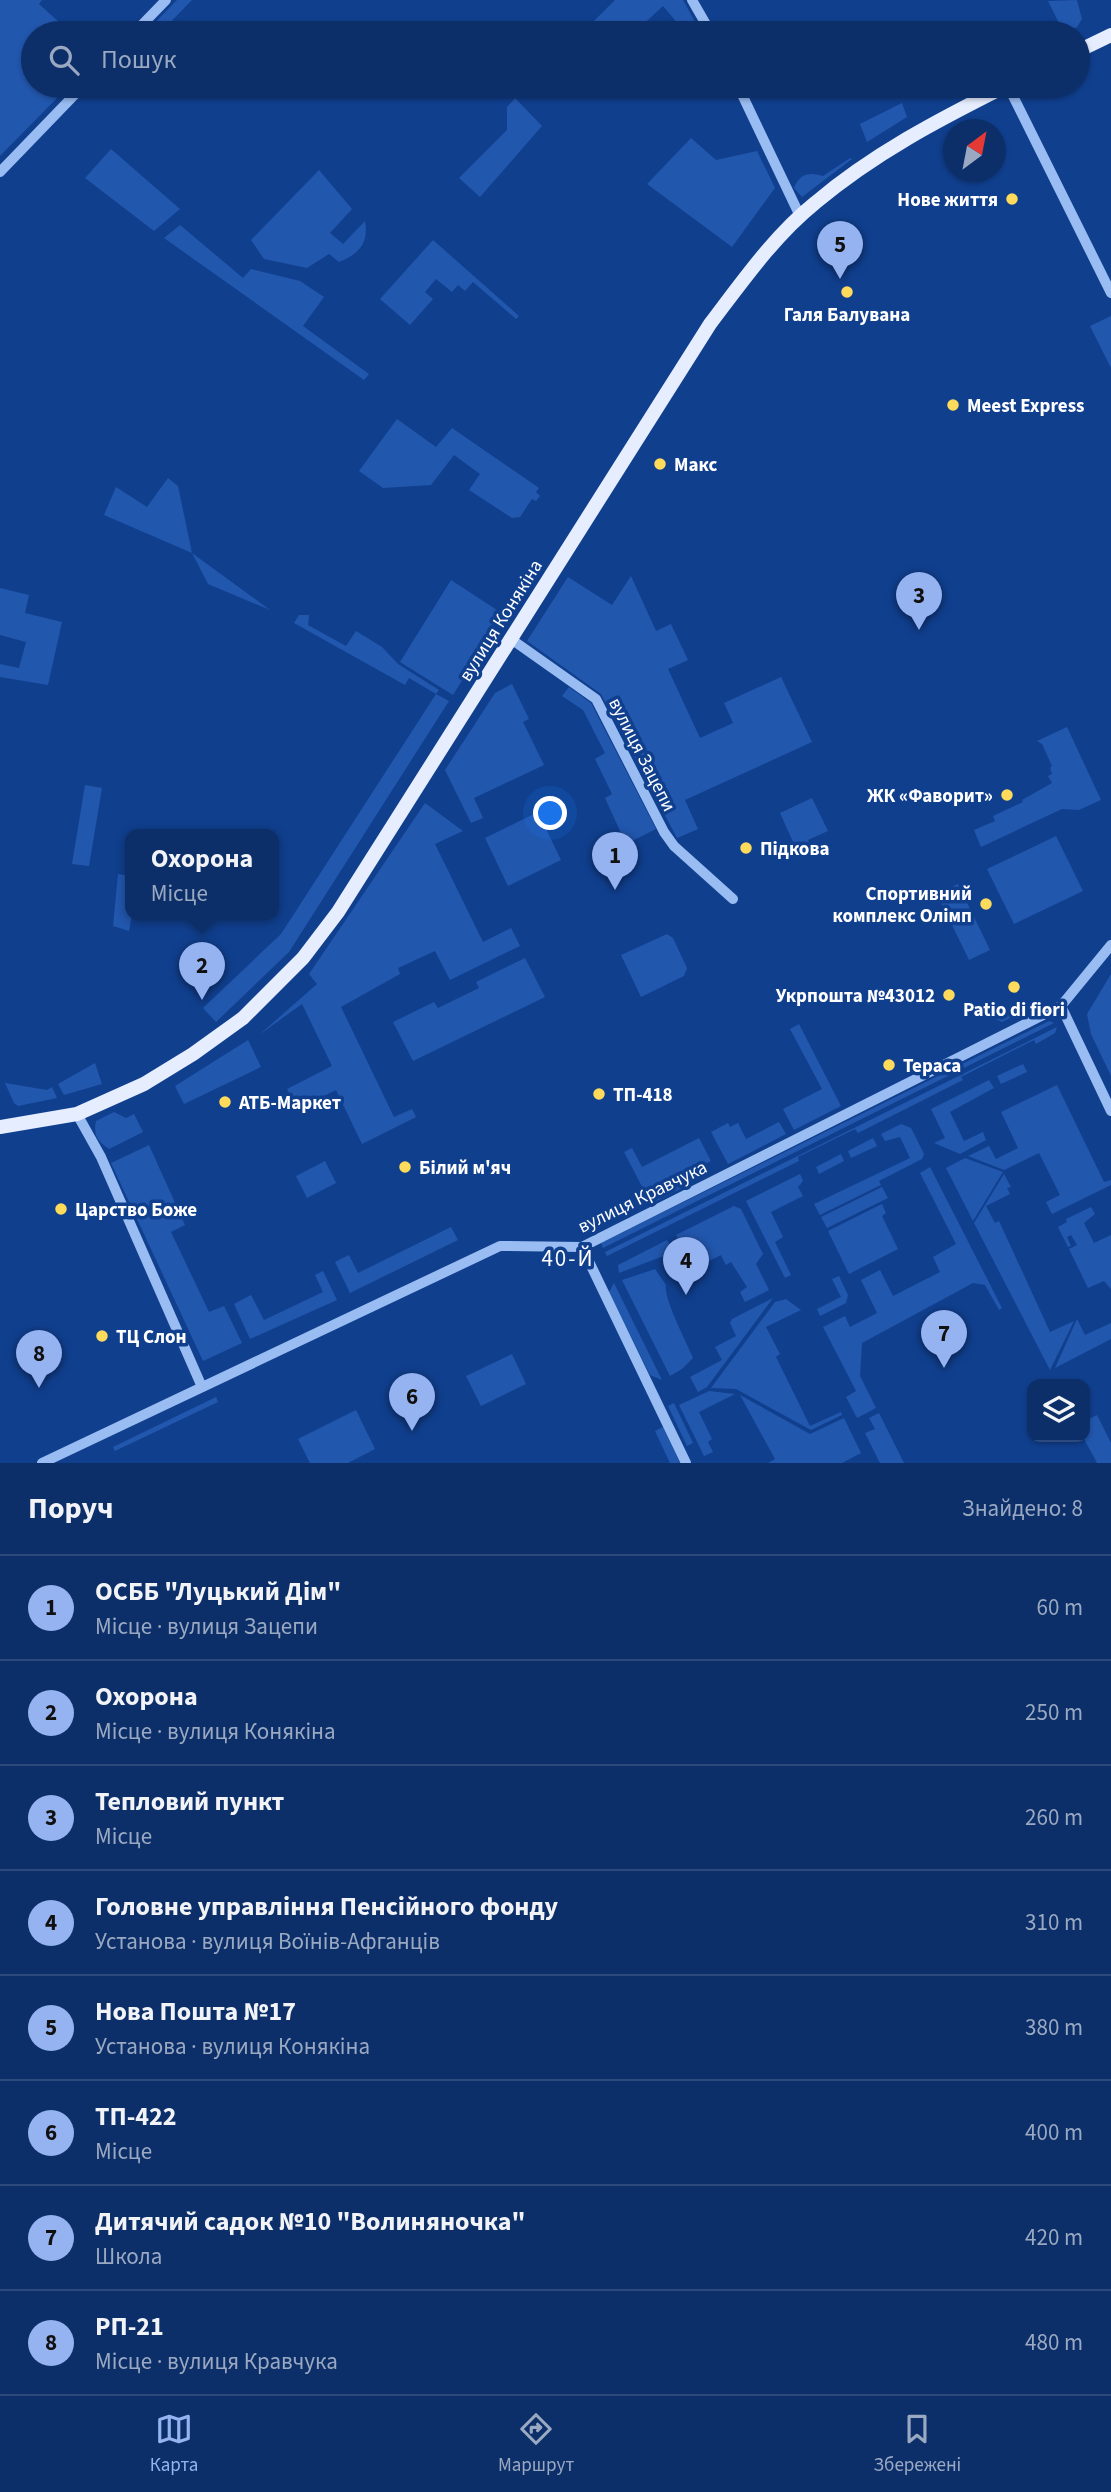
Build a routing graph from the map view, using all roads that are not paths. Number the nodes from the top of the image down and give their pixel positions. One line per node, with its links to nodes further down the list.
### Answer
1 (166, 0): 3 (street)
2 (692, 0): 4 (street)
3 (146, 21)
4 (704, 21)
5 (1111, 35): 6 (main road)
6 (1090, 45)
7 (71, 98): 11 (street)
8 (744, 98): 12 (street)
9 (982, 98): 12 (main road, вулиця Конякіна)
10 (1013, 98): 13 (street)
11 (0, 172)
12 (800, 216): 14 (main road, вулиця Конякіна)
13 (1111, 293)
14 (511, 639): 15 (street, вулиця Зацепи); 19 (main road, вулиця Конякіна)
15 (733, 898)
16 (1111, 945): 17 (street, вулиця Кравчука)
17 (1061, 1006): 18 (street); 21 (street, вулиця Кравчука)
18 (1111, 1111)
19 (78, 1114): 20 (main road, вулиця Конякіна); 22 (street)
20 (0, 1127)
21 (582, 1247): 22 (street, вулиця Кравчука); 24 (street)
22 (202, 1387): 23 (street, вулиця Кравчука)
23 (42, 1463)
24 (686, 1463)

